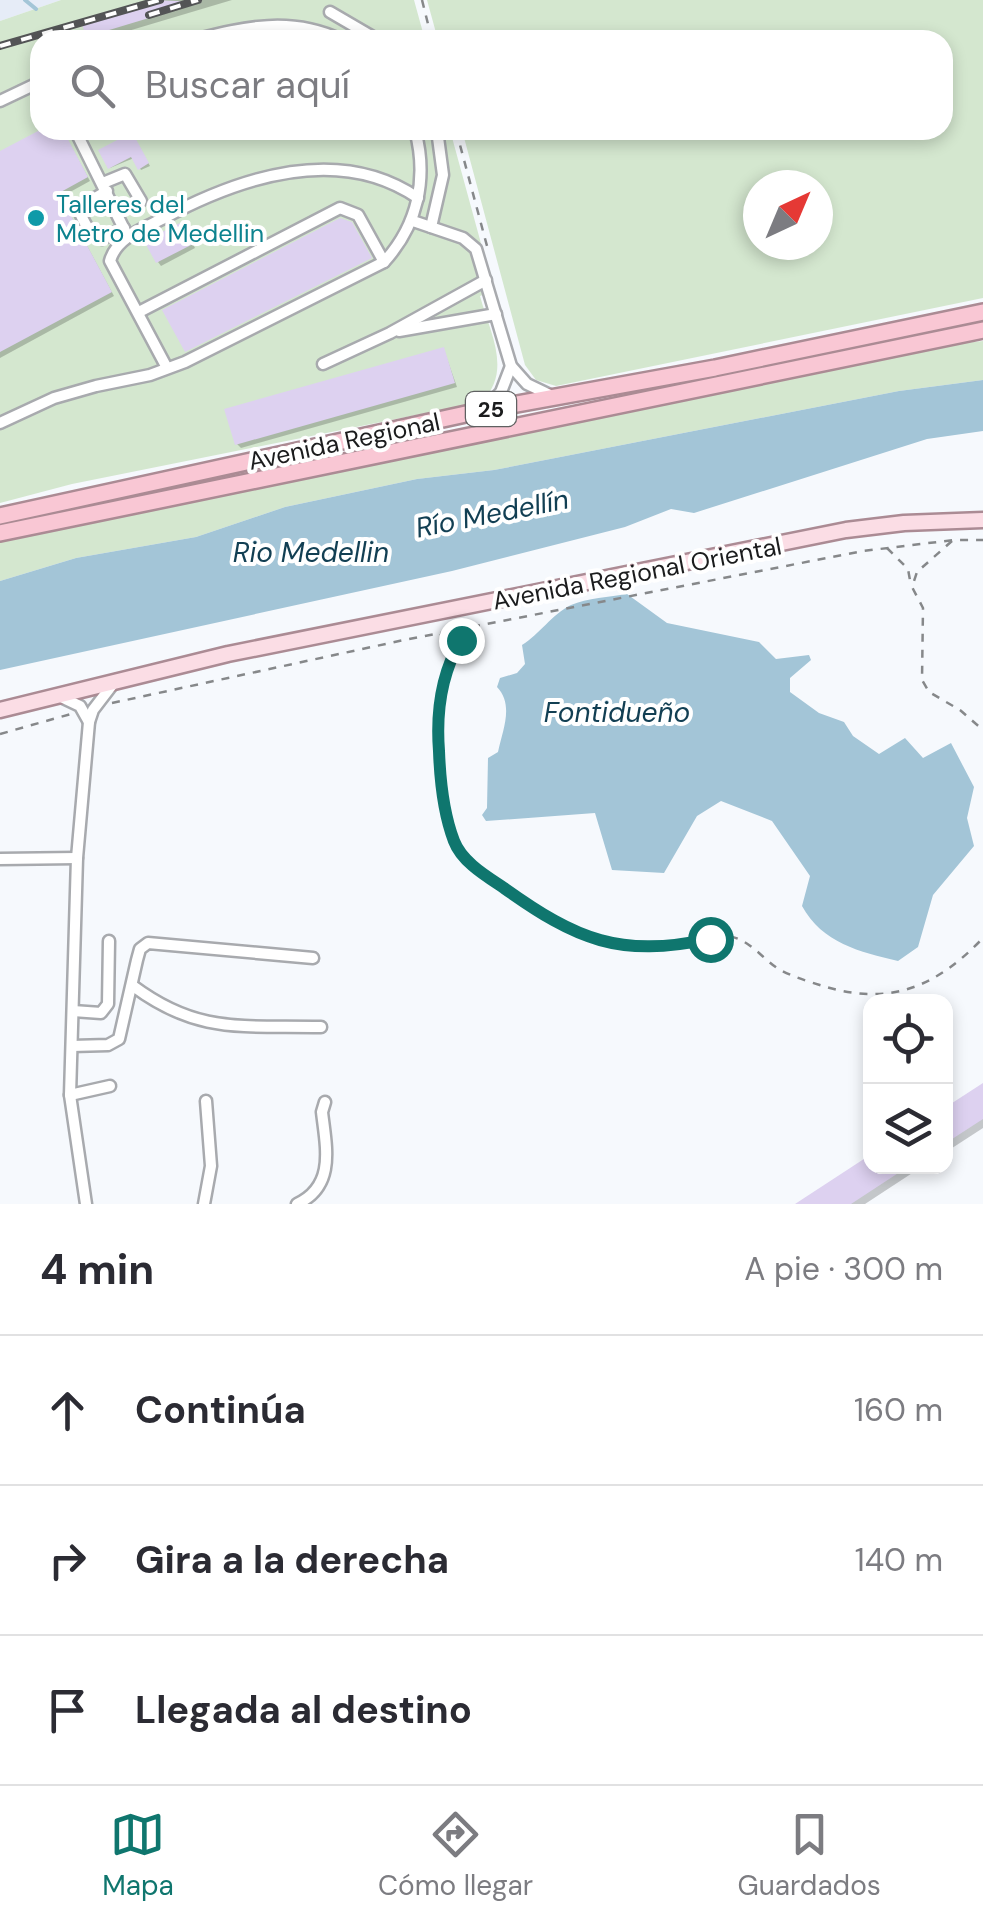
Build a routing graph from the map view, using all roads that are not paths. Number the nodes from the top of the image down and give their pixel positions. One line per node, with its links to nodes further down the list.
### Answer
1 (330, 12): 4 (street)
2 (235, 30): 3 (street)
3 (313, 30)
4 (361, 30)
5 (30, 87): 6 (street)
6 (0, 101)
7 (81, 140): 10 (street)
8 (417, 140): 11 (street)
9 (438, 140): 14 (street)
10 (105, 187): 12 (street); 15 (street); 15 (street)
11 (418, 198): 13 (street); 15 (street)
12 (142, 201)
13 (413, 221): 14 (street); 16 (street)
14 (431, 227): 17 (street)
15 (126, 232): 18 (street)
16 (384, 262): 18 (street); 25 (street)
17 (486, 280): 20 (street); 22 (street)
18 (139, 312): 25 (street)
19 (983, 312): 26 (highway, Avenida Regional / 25)
20 (496, 314): 22 (street); 24 (street)
21 (983, 330): 31 (highway, Avenida Regional / 25)
22 (390, 333): 23 (street)
23 (323, 364)
24 (511, 366): 26 (street); 27 (street)
25 (167, 368): 28 (street)
26 (553, 396): 27 (highway, Avenida Regional / 25)
27 (484, 410): 29 (highway, Avenida Regional / 25)
28 (0, 424)
29 (0, 516)
30 (983, 520): 32 (main road, Avenida Regional Oriental)
31 (0, 533)
32 (116, 680): 33 (main road, Avenida Regional Oriental); 35 (street)
33 (54, 696): 34 (main road, Avenida Regional Oriental); 35 (street)
34 (0, 710)
35 (86, 716): 36 (street)
36 (77, 858): 37 (street); 41 (street)
37 (0, 859)
38 (110, 941): 41 (street)
39 (312, 958): 40 (street)
40 (133, 986): 42 (street); 43 (street)
41 (73, 1012): 43 (street)
42 (320, 1027)
43 (72, 1046): 45 (street)
44 (110, 1086): 45 (street)
45 (70, 1094): 48 (street)
46 (206, 1101): 49 (street)
47 (325, 1102): 50 (street)
48 (86, 1204)
49 (204, 1204)
50 (297, 1204)

